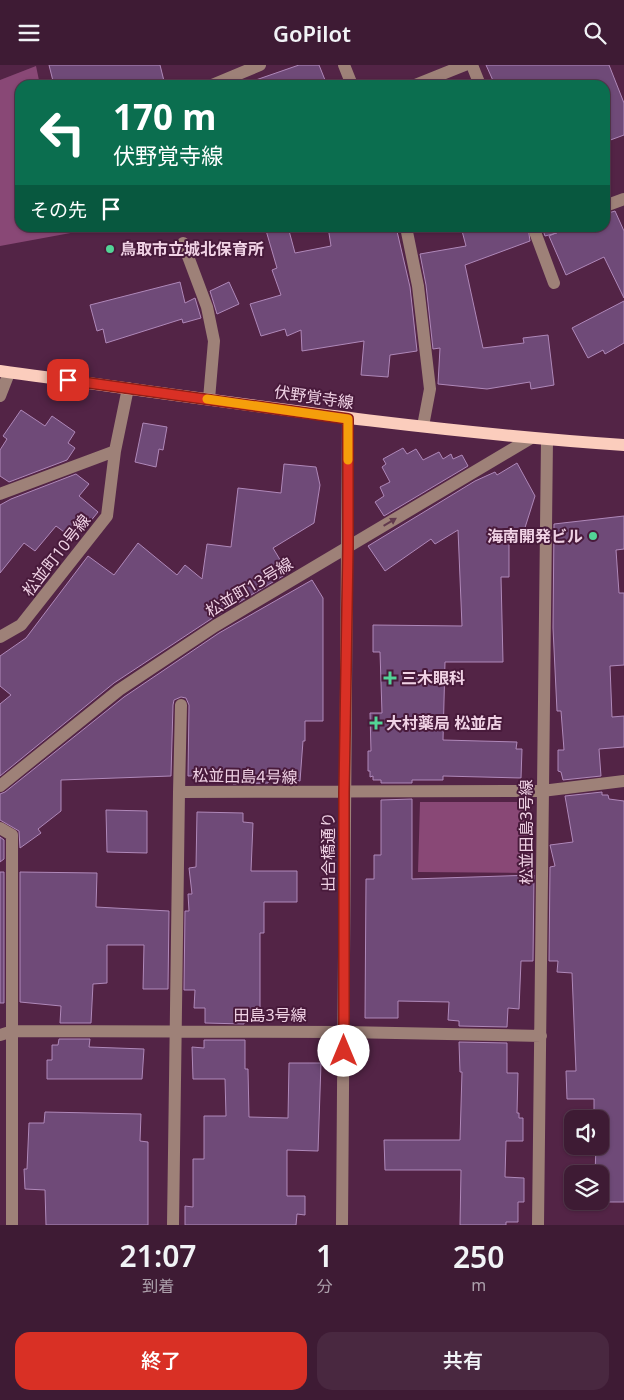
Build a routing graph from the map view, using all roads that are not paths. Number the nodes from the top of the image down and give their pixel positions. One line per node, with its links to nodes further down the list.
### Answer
1 (260, 65): 5 (street)
2 (344, 65): 6 (street)
3 (465, 65): 7 (street)
4 (472, 65): 8 (street)
5 (224, 80)
6 (350, 80)
7 (428, 80)
8 (478, 80)
9 (624, 199): 10 (street)
10 (610, 204)
11 (407, 232): 20 (street)
12 (539, 232): 14 (street)
13 (183, 243): 18 (street)
14 (554, 283)
15 (5, 372): 16 (main road, 伏野覚寺線); 17 (street)
16 (128, 388): 18 (main road, 伏野覚寺線); 24 (street, 松並町10号線)
17 (0, 397)
18 (209, 399): 19 (main road, 伏野覚寺線)
19 (348, 419): 20 (main road, 伏野覚寺線); 26 (street, 出合橋通り)
20 (423, 427): 21 (main road, 伏野覚寺線)
21 (531, 438): 22 (main road, 伏野覚寺線); 26 (street, 松並町13号線, one-way to 21)
22 (547, 440): 23 (main road, 伏野覚寺線); 31 (street, 松並田島3号線)
23 (624, 445)
24 (115, 451): 25 (street); 27 (street, 松並町10号線)
25 (0, 494)
26 (348, 547): 30 (street, 松並町13号線); 33 (street, 出合橋通り)
27 (0, 637)
28 (181, 705): 32 (street)
29 (624, 781): 31 (street, 松並田島4号線)
30 (0, 786)
31 (542, 791): 33 (street, 松並田島4号線); 39 (street, 松並田島3号線)
32 (179, 792): 33 (street, 松並田島4号線); 35 (street, 松並田島4号線)
33 (344, 793): 37 (street, 出合橋通り)
34 (0, 828): 36 (street)
35 (176, 1030): 36 (street, 田島3号線); 37 (street, 田島3号線); 41 (street, 松並田島4号線)
36 (14, 1031): 38 (street, 田島3号線); 40 (street)
37 (345, 1032): 39 (street, 田島3号線); 42 (street, 出合橋通り)
38 (0, 1035)
39 (541, 1036): 43 (street, 松並田島3号線)
40 (12, 1225)
41 (173, 1225)
42 (342, 1225)
43 (538, 1225)

